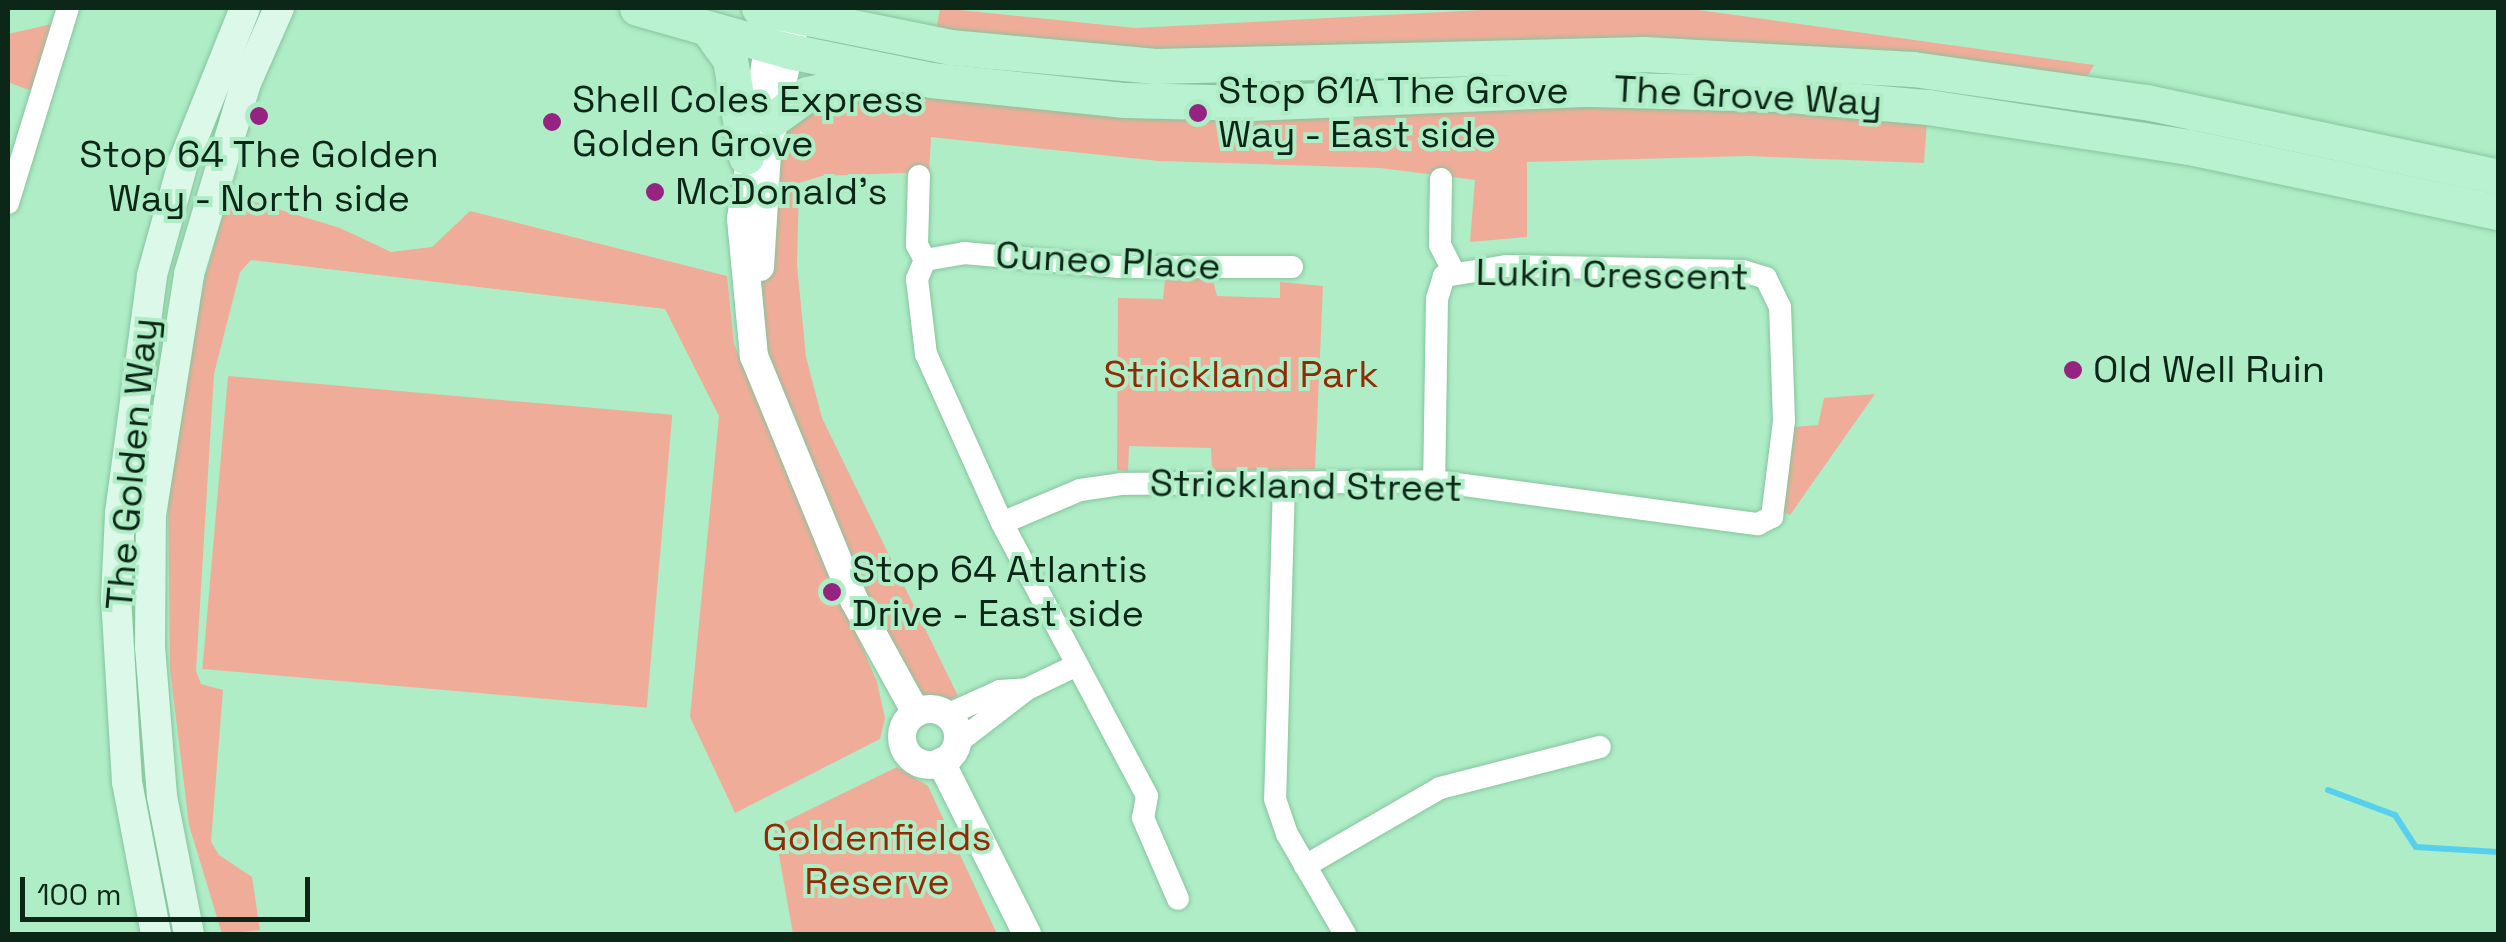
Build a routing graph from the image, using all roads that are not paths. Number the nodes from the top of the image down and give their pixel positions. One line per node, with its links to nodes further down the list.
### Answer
1 (68, 8): 16 (street)
2 (226, 8): 9 (main road)
3 (245, 8): 9 (main road, The Golden Way)
4 (279, 8): 35 (main road, The Golden Way)
5 (637, 8): 8 (main road, The Grove Way)
6 (850, 20): 7 (main road, The Grove Way); 14 (main road, The Grove Way)
7 (780, 21): 8 (main road, The Grove Way); 10 (main road, The Grove Way); 11 (street); 12 (street)
8 (708, 30): 12 (main road)
9 (218, 65): 34 (main road, The Golden Way)
10 (900, 74): 11 (main road); 17 (main road, The Grove Way)
11 (773, 118): 21 (street)
12 (746, 157): 21 (street)
13 (919, 176): 18 (street)
14 (2498, 177)
15 (1441, 179): 20 (street)
16 (8, 203)
17 (2498, 212)
18 (926, 260): 19 (street, Cuneo Place); 25 (street)
19 (1292, 267)
20 (1454, 273): 22 (street, Lukin Crescent); 24 (street, Lukin Crescent)
21 (765, 373): 28 (street)
22 (1434, 481): 23 (street, Strickland Street); 24 (street, Strickland Street)
23 (1284, 482): 25 (street, Strickland Street); 32 (street)
24 (1776, 496)
25 (1002, 523): 26 (street)
26 (1075, 666): 27 (street); 33 (street)
27 (1027, 689): 29 (street); 31 (street)
28 (916, 713): 29 (street); 31 (street)
29 (946, 715): 31 (street)
30 (1600, 747): 32 (street)
31 (949, 753): 36 (street)
32 (1305, 866): 37 (street)
33 (1178, 899)
34 (156, 934)
35 (189, 934)
36 (1027, 934)
37 (1345, 934)

